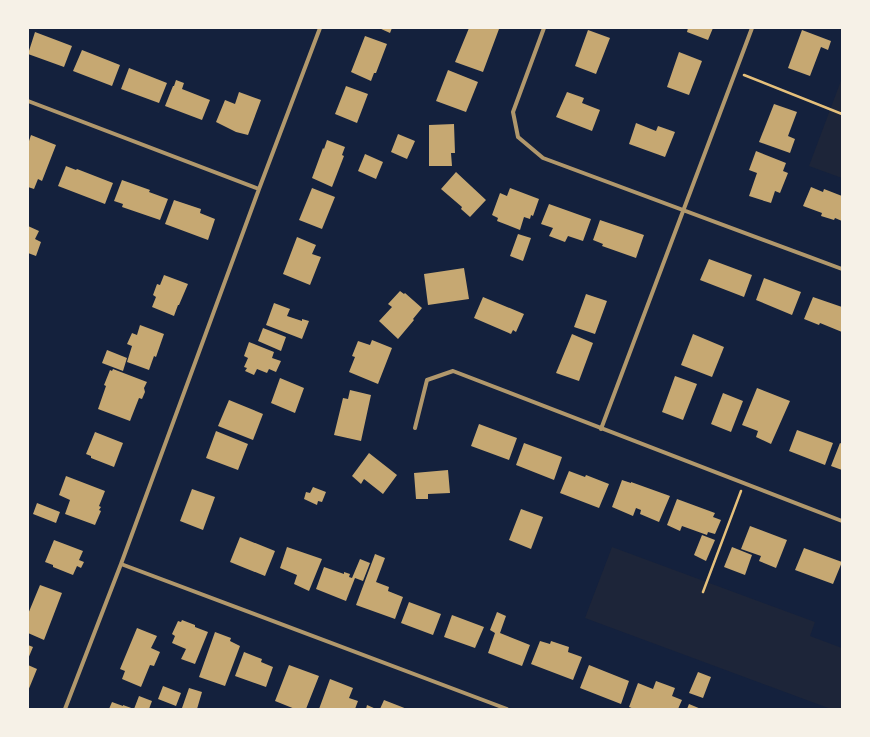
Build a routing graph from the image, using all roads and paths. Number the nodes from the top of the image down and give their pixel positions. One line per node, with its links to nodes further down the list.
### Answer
1 (320, 28): 7 (street)
2 (544, 28): 8 (street)
3 (752, 28): 4 (street)
4 (736, 72): 6 (path); 8 (street)
5 (28, 101): 7 (street)
6 (842, 114)
7 (259, 189): 14 (street)
8 (683, 210): 9 (street); 11 (street)
9 (842, 269)
10 (415, 428): 11 (street)
11 (601, 429): 12 (street)
12 (744, 483): 13 (street); 15 (path)
13 (842, 521)
14 (121, 564): 16 (street); 17 (street)
15 (703, 592)
16 (65, 709)
17 (507, 709)

